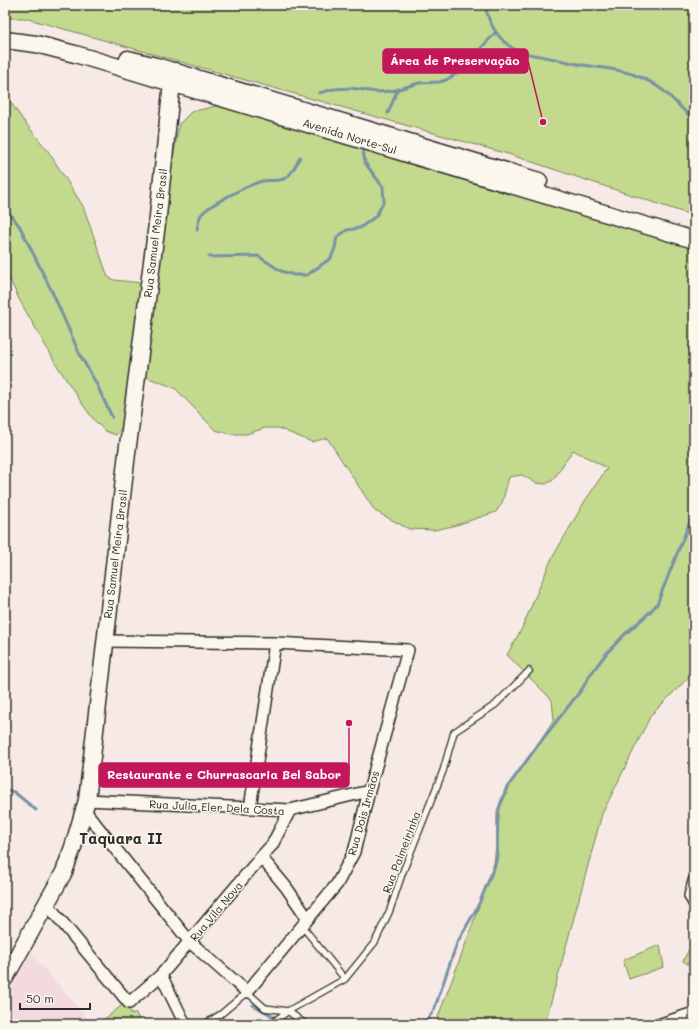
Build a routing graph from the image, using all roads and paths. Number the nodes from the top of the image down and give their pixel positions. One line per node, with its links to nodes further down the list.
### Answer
1 (5, 30): 3 (main road, Avenida Norte-Sul)
2 (5, 40): 3 (main road, Avenida Norte-Sul)
3 (173, 77): 4 (main road, Avenida Norte-Sul); 5 (main road, Rua Samuel Meira Brasil); 6 (main road, Avenida Norte-Sul)
4 (188, 87): 5 (main road, Rua Samuel Meira Brasil); 7 (main road, Avenida Norte-Sul)
5 (169, 113): 8 (main road, Rua Samuel Meira Brasil)
6 (694, 228)
7 (694, 240)
8 (105, 641): 9 (street); 12 (main road, Rua Samuel Meira Brasil)
9 (275, 643): 11 (street, Rua Dois Irmãos); 13 (street)
10 (529, 671): 23 (lane, Rua Palmeirinha)
11 (369, 791): 14 (street, Rua Julia Eler Dela Costa); 19 (street, Rua Dois Irmãos)
12 (86, 806): 13 (street, Rua Julia Eler Dela Costa); 18 (main road, Rua Samuel Meira Brasil); 20 (street)
13 (250, 808): 14 (street, Rua Julia Eler Dela Costa)
14 (290, 810): 15 (street, Rua Vila Nova)
15 (261, 858): 19 (street); 20 (street, Rua Vila Nova)
16 (694, 881): 17 (street)
17 (694, 903)
18 (47, 904): 21 (street, Rua Vila Nova); 22 (main road, Rua Samuel Meira Brasil)
19 (305, 923): 23 (lane); 24 (street, Rua Dois Irmãos)
20 (190, 942): 21 (street, Rua Vila Nova); 24 (street)
21 (161, 975): 27 (street)
22 (5, 978)
23 (345, 979): 25 (lane, Rua Palmeirinha)
24 (247, 992): 25 (lane); 28 (lane)
25 (288, 1011): 29 (lane, Rua Palmeirinha); 30 (lane)
26 (694, 1013): 31 (street)
27 (184, 1024)
28 (205, 1024)
29 (271, 1024)
30 (305, 1024)
31 (661, 1024)

